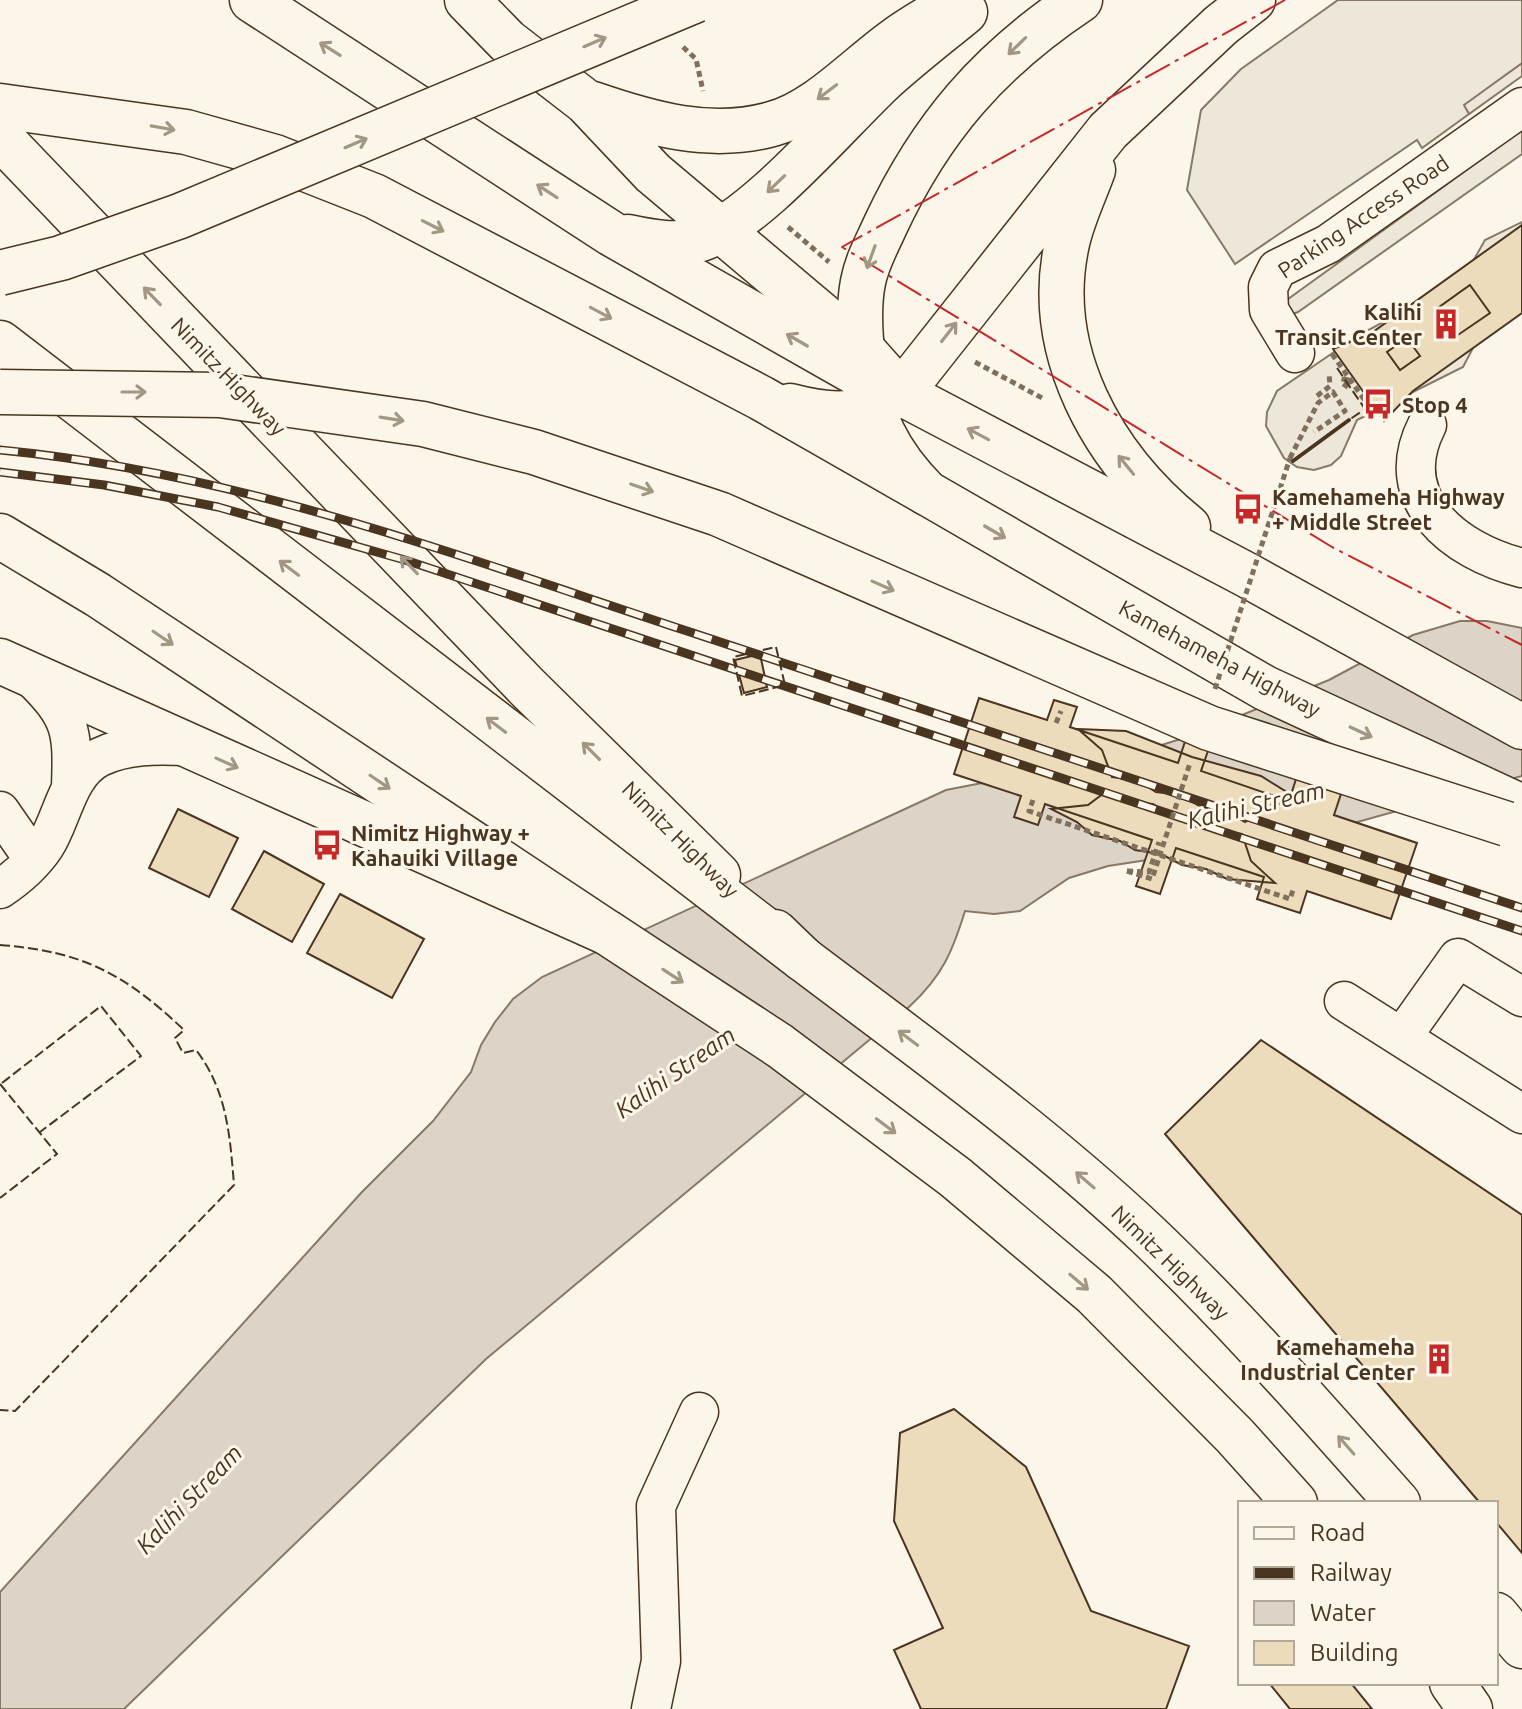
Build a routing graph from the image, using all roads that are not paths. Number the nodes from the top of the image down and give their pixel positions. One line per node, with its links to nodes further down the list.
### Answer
1 (252, 0): 14 (main road, one-way to 1)
2 (467, 0): 8 (main road)
3 (696, 0): 15 (main road, one-way to 3, bridge)
4 (960, 0): 8 (main road, one-way to 8)
5 (979, 0): 13 (main road, one-way to 13)
6 (1080, 0): 18 (main road, one-way to 18)
7 (1253, 0): 11 (main road)
8 (586, 102): 13 (main road)
9 (0, 106): 20 (main road, one-way to 20)
10 (1522, 107): 17 (street, Parking Access Road)
11 (1108, 131): 18 (main road, one-way to 11); 26 (main road, one-way to 11)
12 (0, 137): 34 (main road, Nimitz Highway, one-way to 12)
13 (720, 231): 14 (main road); 18 (main road)
14 (612, 234): 18 (main road, one-way to 14)
15 (0, 273)
16 (0, 343): 34 (main road, one-way to 16)
17 (1314, 364)
18 (875, 382): 20 (main road); 22 (main road); 26 (main road, one-way to 18)
19 (0, 392): 33 (main road, one-way to 33, bridge)
20 (761, 398): 22 (main road, Kamehameha Highway)
21 (1427, 425): 25 (street)
22 (927, 493): 33 (main road, Kamehameha Highway, one-way to 33)
23 (0, 513): 27 (main road)
24 (0, 536): 27 (main road)
25 (1522, 568)
26 (1245, 574): 29 (main road)
27 (98, 595): 37 (main road, one-way to 37)
28 (14, 667): 30 (main road); 31 (street)
29 (1522, 727)
30 (188, 746): 31 (street); 37 (main road, one-way to 37)
31 (71, 787): 35 (street)
32 (0, 811): 35 (street)
33 (1513, 814)
34 (678, 850): 44 (main road, Nimitz Highway, one-way to 34)
35 (34, 860): 36 (street)
36 (0, 889)
37 (608, 933): 43 (main road, one-way to 43)
38 (1522, 997): 40 (street)
39 (1344, 1001): 40 (street)
40 (1402, 1037): 41 (street)
41 (1522, 1114)
42 (699, 1412): 48 (street)
43 (1293, 1501)
44 (1396, 1501)
45 (1498, 1617): 46 (main road)
46 (1522, 1646)
47 (1453, 1685): 49 (main road)
48 (651, 1709)
49 (1470, 1709)

